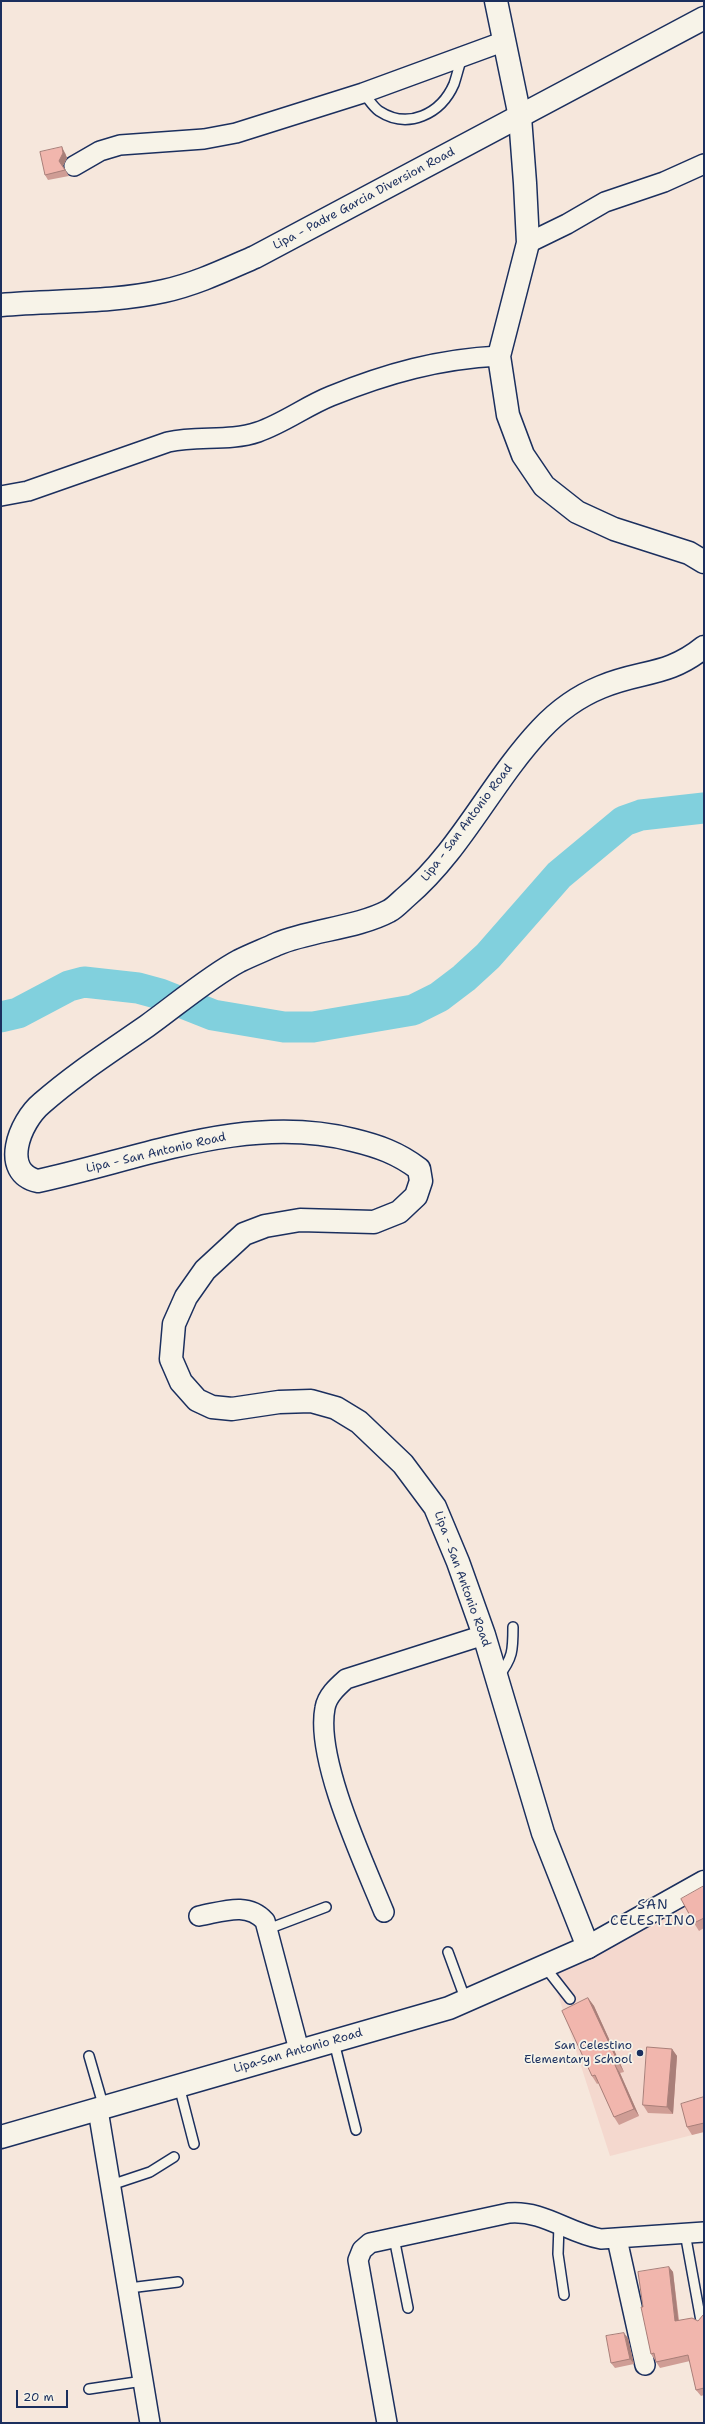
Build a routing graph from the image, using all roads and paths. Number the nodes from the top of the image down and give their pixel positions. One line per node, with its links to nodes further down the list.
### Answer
1 (496, 1): 3 (street)
2 (704, 18): 6 (street, Lipa - Padre Garcia Diversion Road)
3 (505, 41): 4 (street); 6 (street)
4 (462, 56): 5 (street); 5 (lane)
5 (363, 92): 8 (street)
6 (520, 117): 9 (street); 10 (street, Lipa - Padre Garcia Diversion Road)
7 (704, 164): 9 (street)
8 (74, 166)
9 (528, 242): 11 (street)
10 (1, 305)
11 (499, 356): 12 (street); 13 (street)
12 (1, 496)
13 (704, 562)
14 (704, 647): 16 (street, Lipa - San Antonio Road)
15 (513, 1627): 17 (lane)
16 (484, 1635): 17 (street, Lipa - San Antonio Road); 20 (street)
17 (497, 1678): 23 (street, Lipa - San Antonio Road)
18 (704, 1882): 23 (street, Lipa-San Antonio Road)
19 (326, 1907): 22 (lane)
20 (384, 1912)
21 (199, 1916): 22 (street)
22 (268, 1929): 29 (street)
23 (588, 1947): 25 (street, Lipa-San Antonio Road)
24 (448, 1952): 27 (lane)
25 (545, 1967): 26 (lane); 27 (street, Lipa-San Antonio Road)
26 (570, 1999)
27 (466, 2001): 28 (street, Lipa-San Antonio Road)
28 (334, 2040): 29 (street, Lipa-San Antonio Road); 33 (lane)
29 (299, 2050): 31 (street, Lipa-San Antonio Road)
30 (89, 2056): 32 (lane)
31 (179, 2086): 32 (street, Lipa-San Antonio Road); 35 (lane)
32 (101, 2109): 34 (street, Lipa-San Antonio Road); 37 (street)
33 (356, 2130)
34 (1, 2137)
35 (194, 2144)
36 (174, 2157): 37 (lane)
37 (111, 2185): 44 (street)
38 (559, 2225): 41 (street); 42 (street); 45 (lane)
39 (704, 2232): 40 (street)
40 (685, 2234): 42 (street); 47 (lane)
41 (394, 2238): 46 (lane); 52 (street)
42 (617, 2239): 48 (street)
43 (178, 2282): 44 (lane)
44 (129, 2288): 49 (street)
45 (564, 2295)
46 (408, 2308)
47 (701, 2321)
48 (645, 2364)
49 (143, 2381): 50 (lane); 51 (street)
50 (89, 2388)
51 (150, 2423)
52 (387, 2423)

